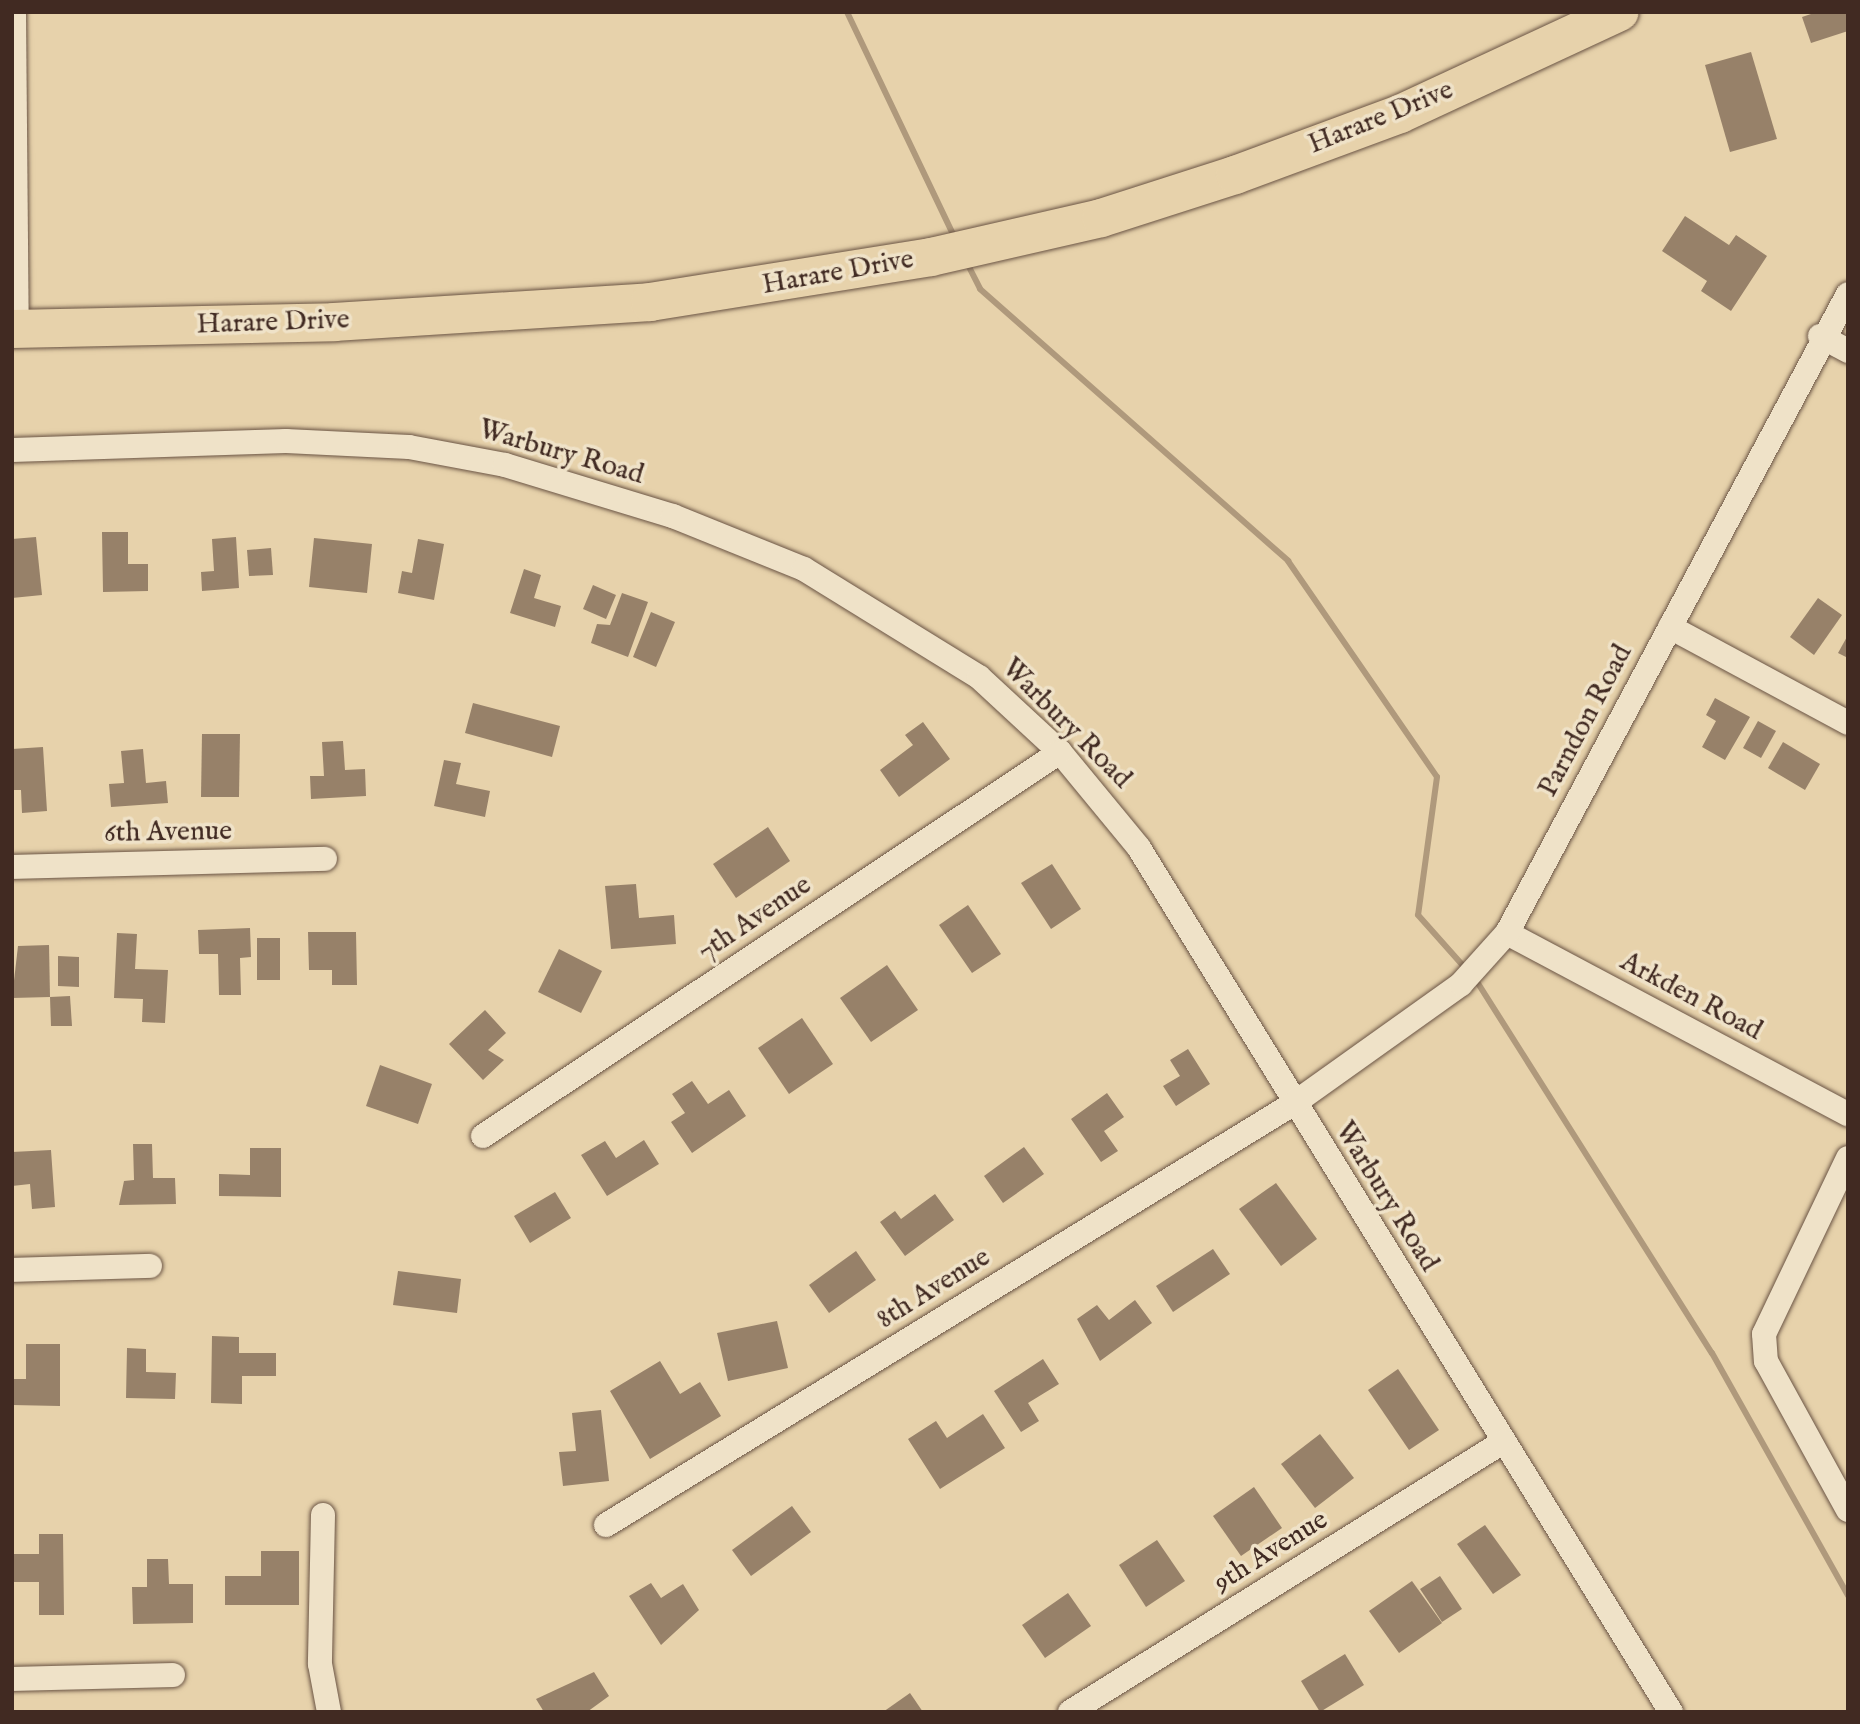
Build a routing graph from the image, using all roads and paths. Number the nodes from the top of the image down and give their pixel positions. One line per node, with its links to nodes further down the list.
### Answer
1 (14, 12): 4 (street)
2 (1620, 12): 4 (main road, Harare Drive)
3 (1848, 294): 5 (street, Parndon Road)
4 (15, 329)
5 (1820, 336): 6 (street); 8 (street, Parndon Road)
6 (1848, 351)
7 (12, 450): 10 (street, Warbury Road)
8 (1670, 627): 9 (street); 13 (street, Parndon Road)
9 (1848, 723)
10 (1060, 752): 14 (street, Warbury Road); 16 (street, 7th Avenue)
11 (325, 859): 12 (street, 6th Avenue)
12 (12, 867)
13 (1507, 933): 14 (street, Parndon Road); 15 (street, Arkden Road)
14 (1293, 1104): 20 (street, Warbury Road); 23 (street, 8th Avenue)
15 (1848, 1114)
16 (483, 1136)
17 (1848, 1158): 21 (street)
18 (150, 1266): 19 (street)
19 (12, 1270)
20 (1503, 1442): 27 (street, 9th Avenue); 28 (street, Warbury Road)
21 (1848, 1510)
22 (323, 1514): 26 (street)
23 (606, 1525)
24 (173, 1675): 25 (street)
25 (12, 1679)
26 (330, 1712)
27 (1070, 1712)
28 (1671, 1712)

